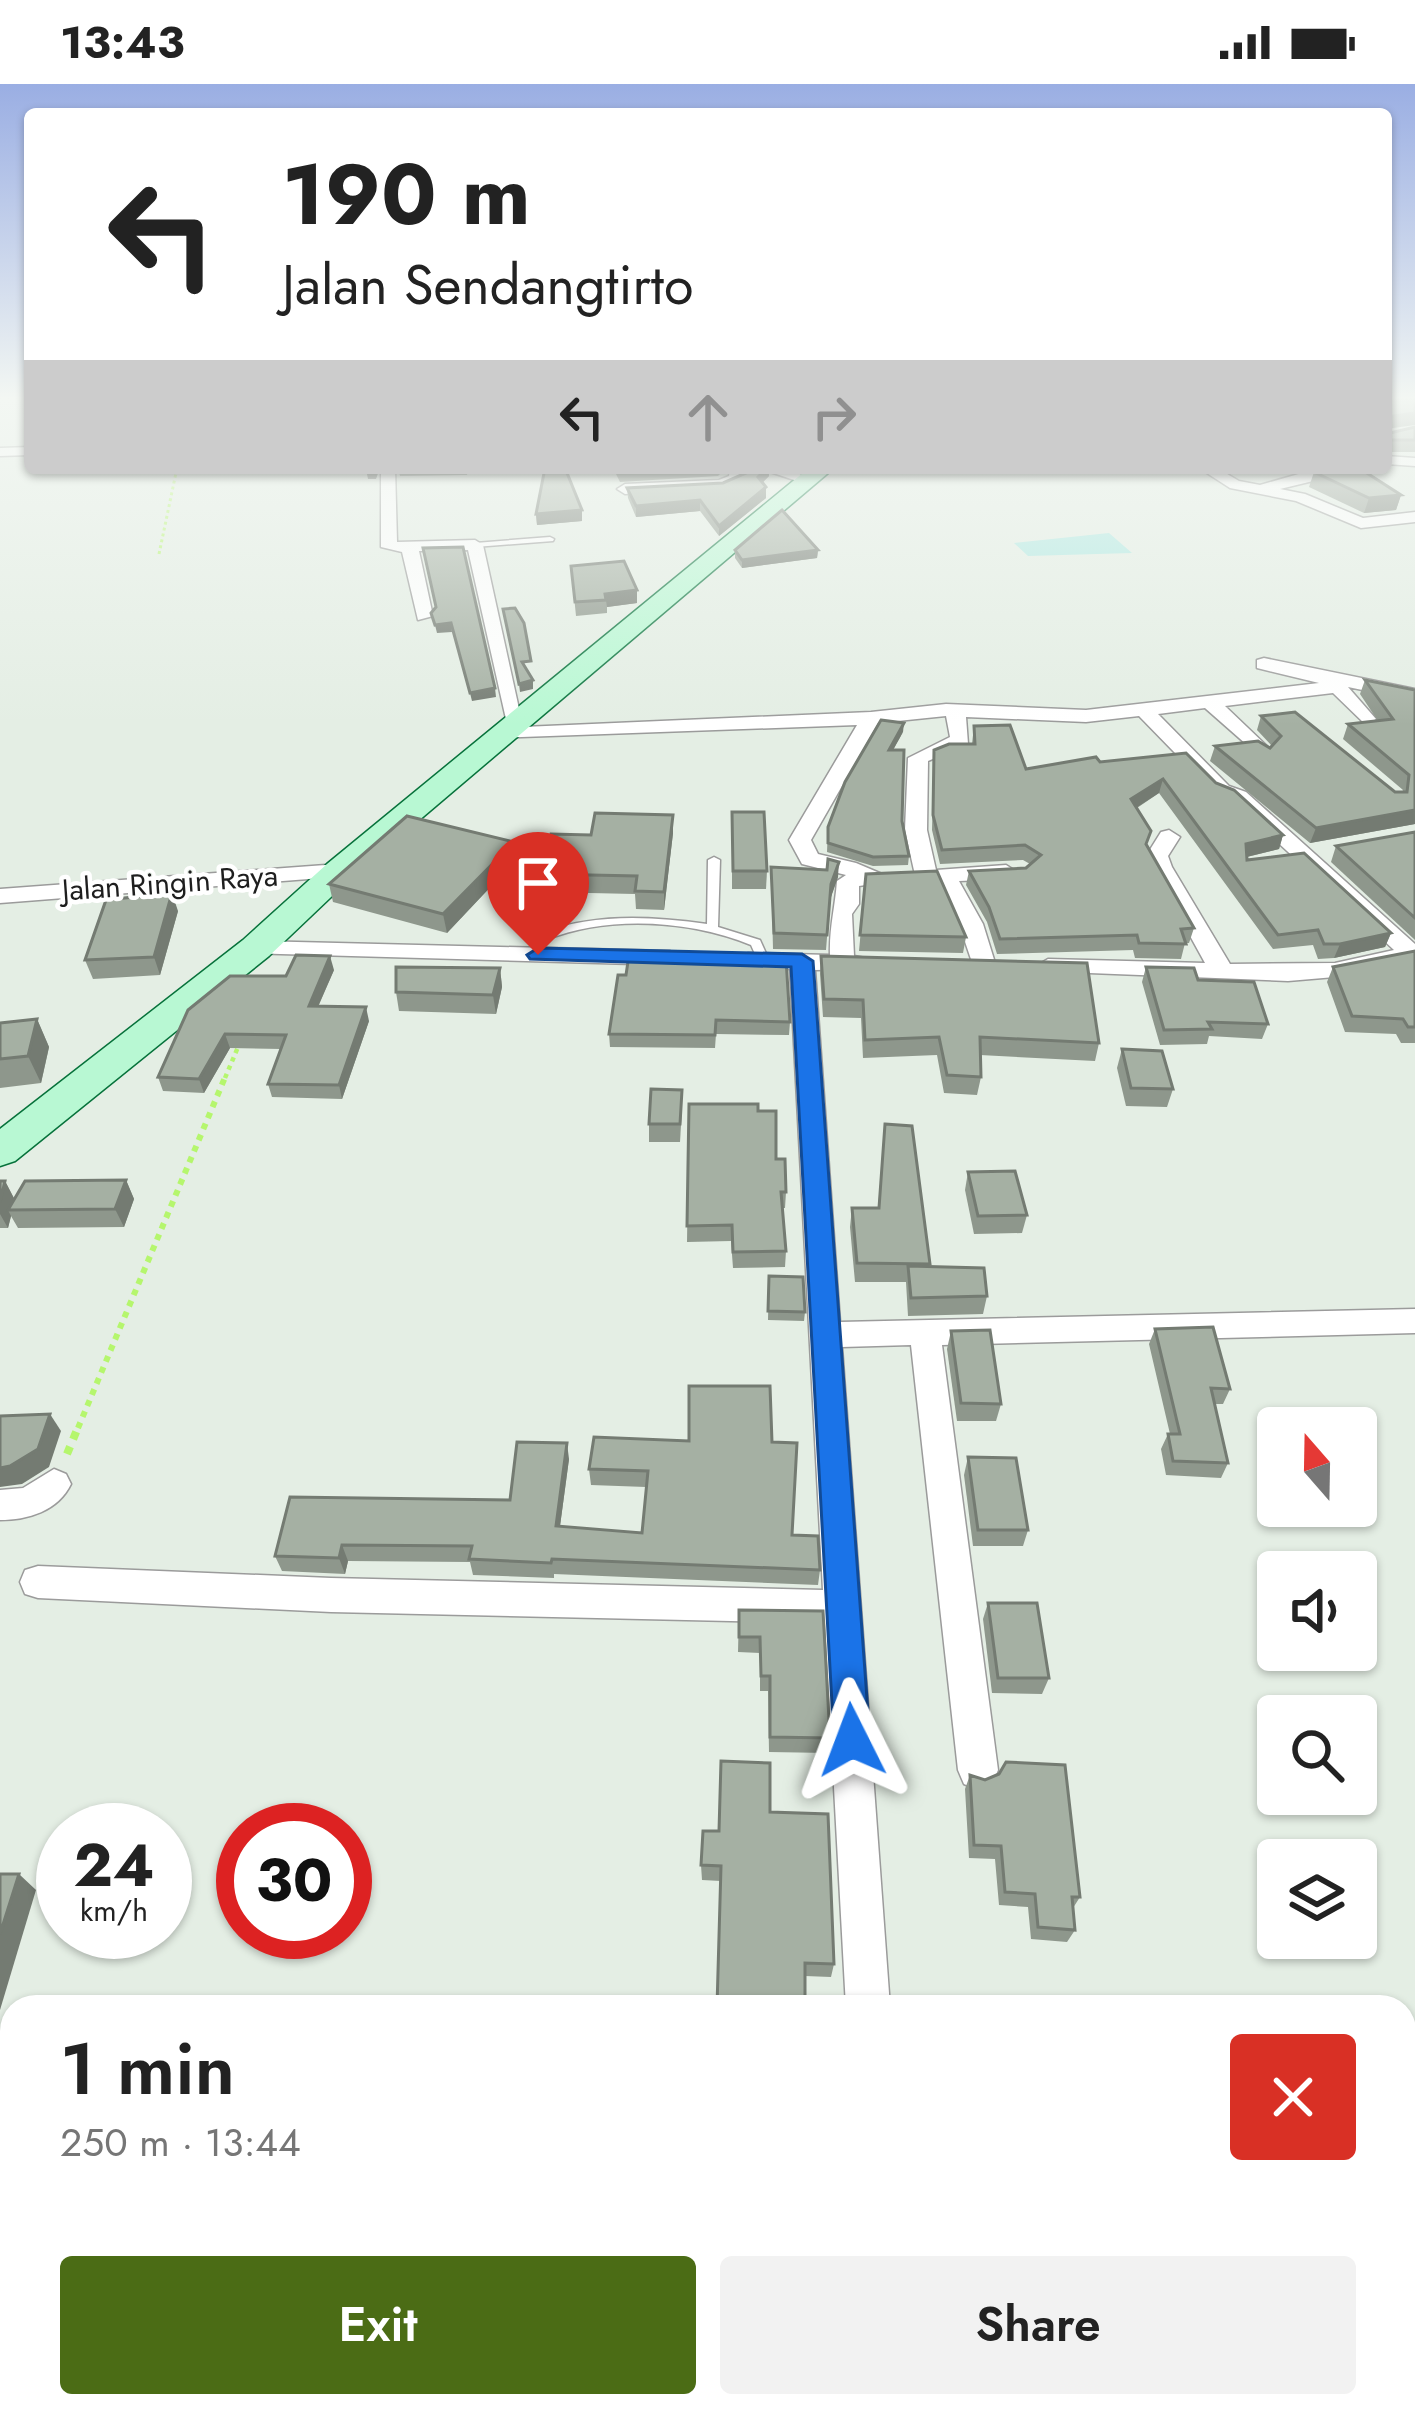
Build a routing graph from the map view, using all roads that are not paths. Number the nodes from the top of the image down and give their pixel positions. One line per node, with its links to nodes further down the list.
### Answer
1 (387, 508): 7 (street)
2 (775, 508): 20 (street)
3 (1325, 508): 4 (street)
4 (1415, 517)
5 (550, 539): 6 (lane)
6 (475, 544): 7 (street); 20 (street)
7 (410, 549): 8 (street)
8 (424, 616)
9 (1264, 664): 10 (street)
10 (1314, 672): 11 (street); 12 (street)
11 (1338, 687): 13 (street); 19 (street)
12 (1415, 695)
13 (1262, 697): 14 (street); 17 (street)
14 (1211, 703): 16 (street); 21 (street)
15 (955, 710): 16 (street); 18 (street); 29 (street)
16 (1145, 711): 24 (street)
17 (1292, 713)
18 (871, 718): 20 (street); 30 (street)
19 (1366, 719)
20 (510, 729): 27 (street)
21 (1263, 753)
22 (1168, 837): 40 (street)
23 (1337, 850): 24 (street)
24 (1304, 856): 26 (street); 34 (street)
25 (713, 860): 32 (lane)
26 (1270, 862)
27 (339, 871): 31 (street, Jalan Ringin Raya); 33 (street)
28 (1023, 871): 29 (street)
29 (935, 875): 30 (street); 40 (street)
30 (865, 877): 38 (street)
31 (0, 896)
32 (712, 926): 35 (lane); 36 (lane)
33 (256, 948): 35 (street); 41 (street)
34 (1413, 953): 40 (street)
35 (538, 955): 36 (street)
36 (763, 960): 37 (street)
37 (802, 961): 38 (street); 44 (street)
38 (842, 963): 39 (street)
39 (880, 964)
40 (1222, 971)
41 (0, 1151)
42 (1415, 1321): 43 (street)
43 (925, 1332): 44 (street); 49 (street)
44 (826, 1335): 48 (street)
45 (54, 1484): 46 (street)
46 (0, 1504)
47 (38, 1582): 48 (street)
48 (843, 1607): 50 (street)
49 (978, 1770)
50 (867, 1995)

